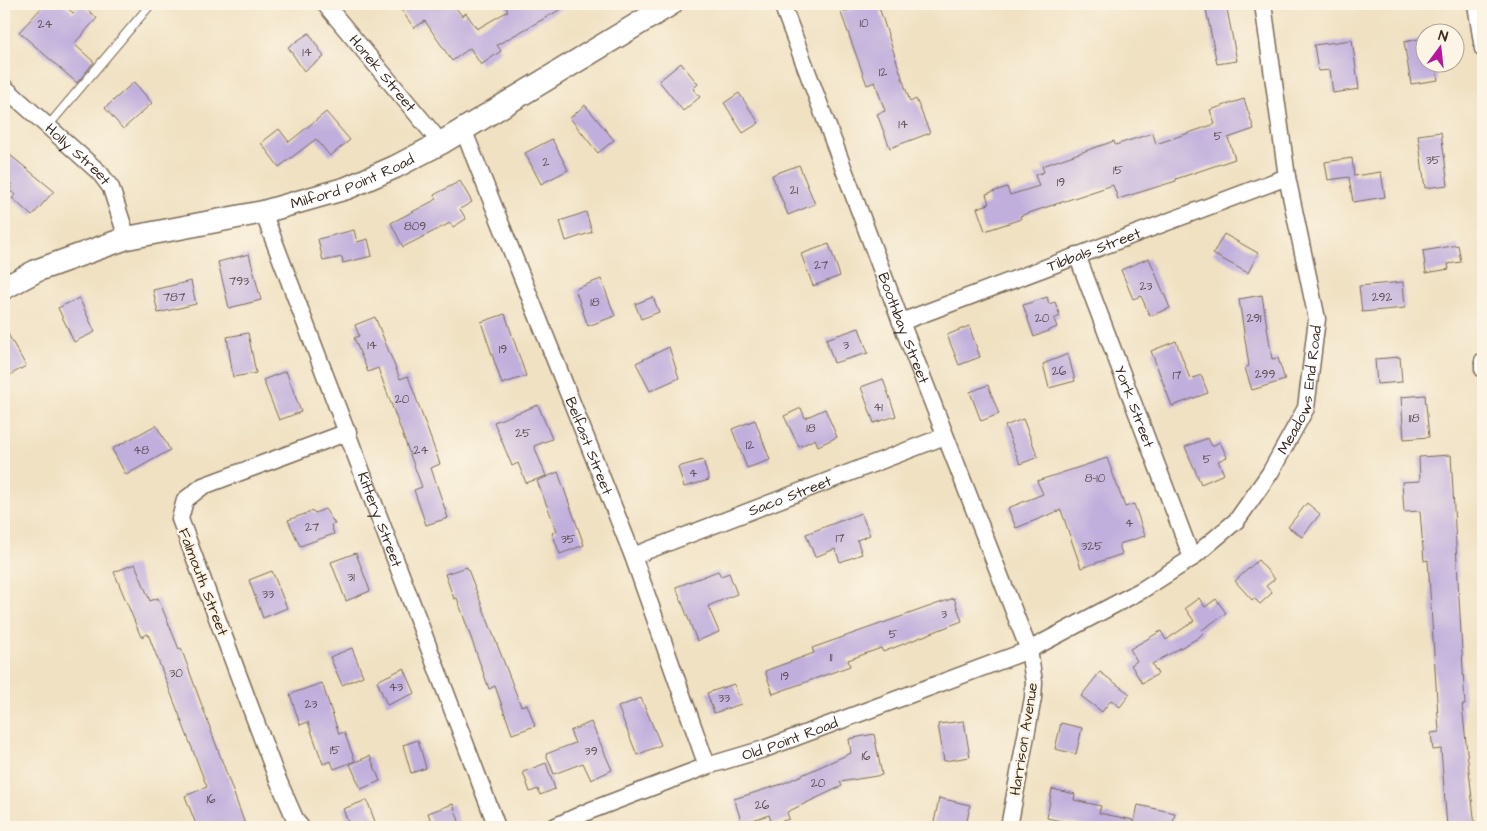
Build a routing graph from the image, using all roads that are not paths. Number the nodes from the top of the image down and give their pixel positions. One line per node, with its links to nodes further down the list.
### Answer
1 (151, 4): 9 (lane)
2 (325, 4): 11 (street, Honek Street)
3 (671, 4): 10 (main road, Milford Point Road)
4 (782, 4): 17 (street, Boothbay Street)
5 (1264, 4): 12 (street, Meadows End Road)
6 (1476, 4): 7 (street)
7 (1483, 49)
8 (4, 87): 9 (street, Holly Street)
9 (48, 126): 14 (street, Holly Street)
10 (463, 128): 11 (main road, Milford Point Road); 22 (street, Belfast Street)
11 (440, 142): 13 (main road, Milford Point Road)
12 (1287, 177): 15 (street, Tibbals Street); 23 (street, Meadows End Road)
13 (263, 212): 14 (main road, Milford Point Road); 20 (street, Kittery Street)
14 (127, 238): 16 (main road, Milford Point Road)
15 (1078, 255): 17 (street, Tibbals Street); 23 (street, York Street)
16 (4, 288)
17 (901, 322): 21 (street, Boothbay Street)
18 (1483, 361): 19 (street)
19 (1483, 369)
20 (348, 432): 26 (street, Falmouth Street); 27 (street, Kittery Street)
21 (945, 436): 22 (street, Saco Street); 24 (street, Boothbay Street)
22 (633, 556): 25 (street, Belfast Street)
23 (1192, 558): 24 (street, Meadows End Road)
24 (1029, 650): 25 (street, Old Point Road); 29 (street, Harrison Avenue)
25 (708, 766): 28 (street, Old Point Road)
26 (301, 827)
27 (497, 827)
28 (554, 827)
29 (1009, 827)

